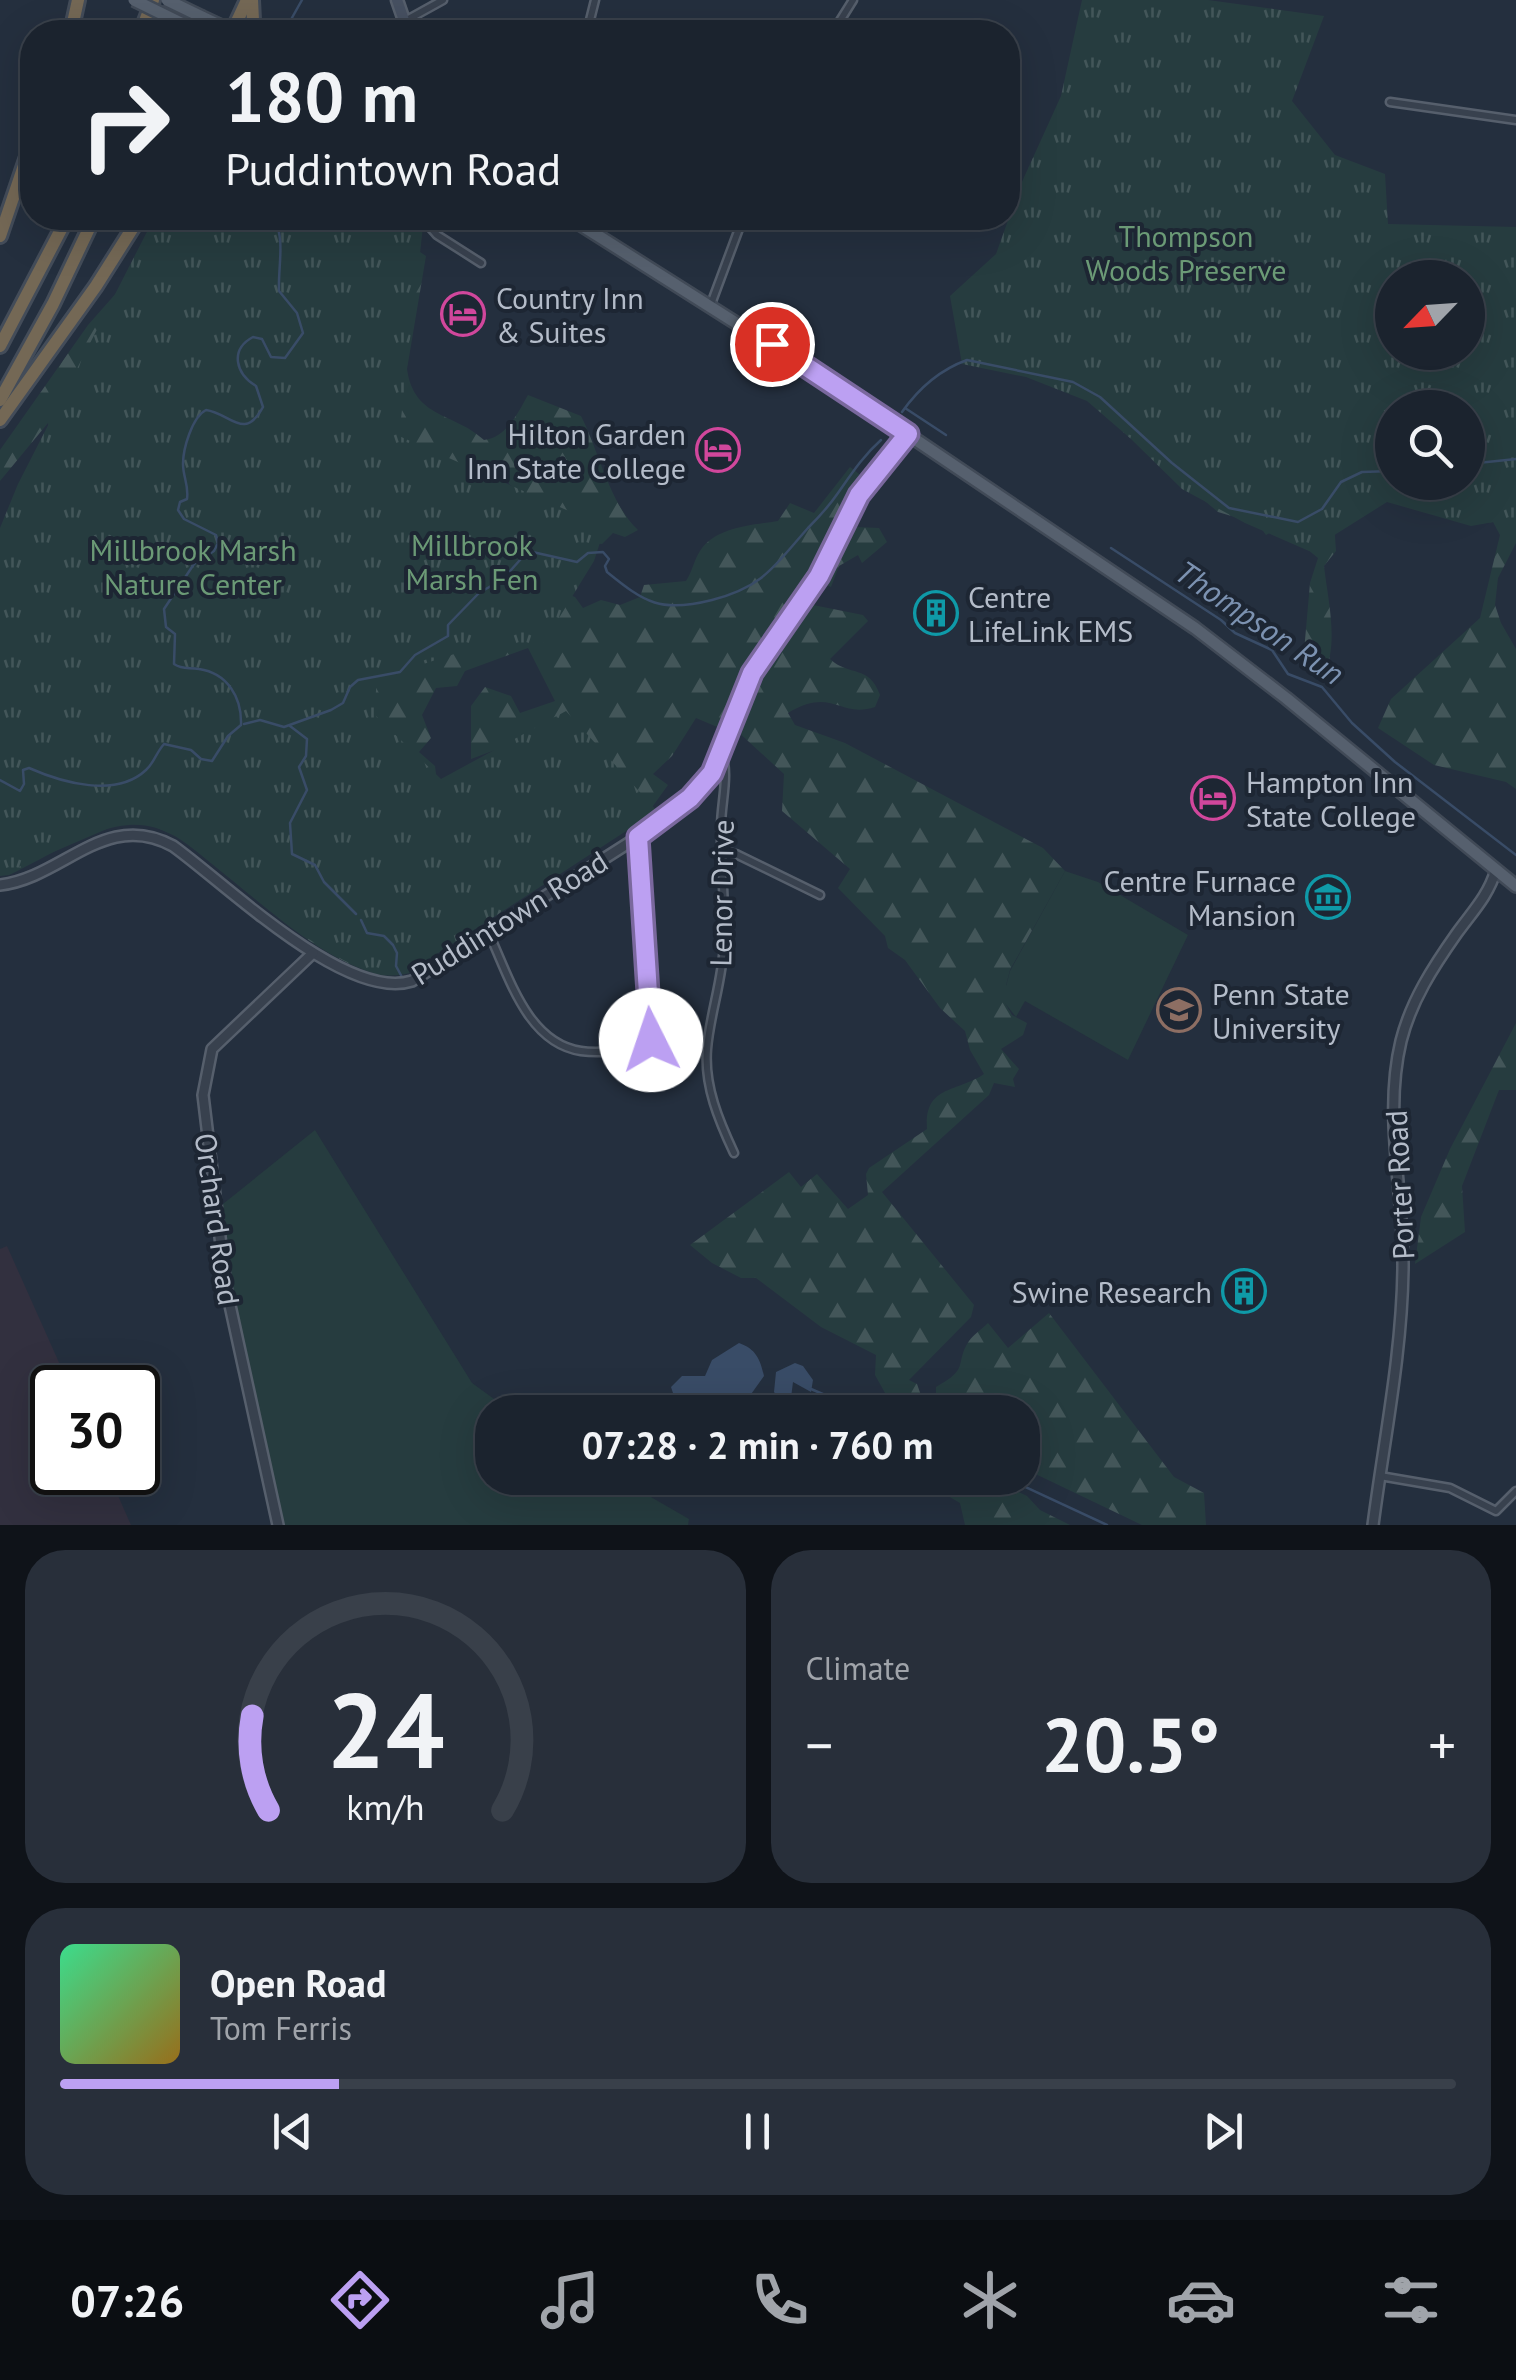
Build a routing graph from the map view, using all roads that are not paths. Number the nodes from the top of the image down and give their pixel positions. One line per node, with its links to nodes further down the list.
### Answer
1 (134, 0): 4 (main road, bridge)
2 (167, 0): 5 (main road, bridge)
3 (443, 0): 6 (street)
4 (175, 20)
5 (208, 20)
6 (418, 20)
7 (1390, 102): 8 (street)
8 (1516, 120)
9 (20, 177): 16 (highway)
10 (61, 230): 19 (highway)
11 (88, 230): 20 (highway)
12 (131, 230): 21 (highway)
13 (432, 230): 17 (street)
14 (590, 230): 18 (main road)
15 (740, 230): 18 (street)
16 (0, 236)
17 (481, 263)
18 (712, 304): 22 (main road)
19 (0, 346)
20 (0, 400)
21 (0, 420)
22 (908, 434): 23 (street, Puddintown Road); 26 (main road)
23 (721, 749): 24 (street, Puddintown Road); 25 (street, Lenor Drive)
24 (638, 837): 30 (street, Puddintown Road); 30 (street)
25 (720, 850): 29 (street); 32 (street, Lenor Drive)
26 (1496, 870): 28 (main road); 33 (street, Porter Road)
27 (0, 885): 31 (street, Puddintown Road)
28 (1516, 886)
29 (820, 895)
30 (489, 934): 31 (street, Puddintown Road)
31 (313, 953): 35 (street, Orchard Road)
32 (734, 1153)
33 (1380, 1476): 34 (street); 36 (street, Porter Road)
34 (1516, 1492)
35 (278, 1525)
36 (1374, 1525)

